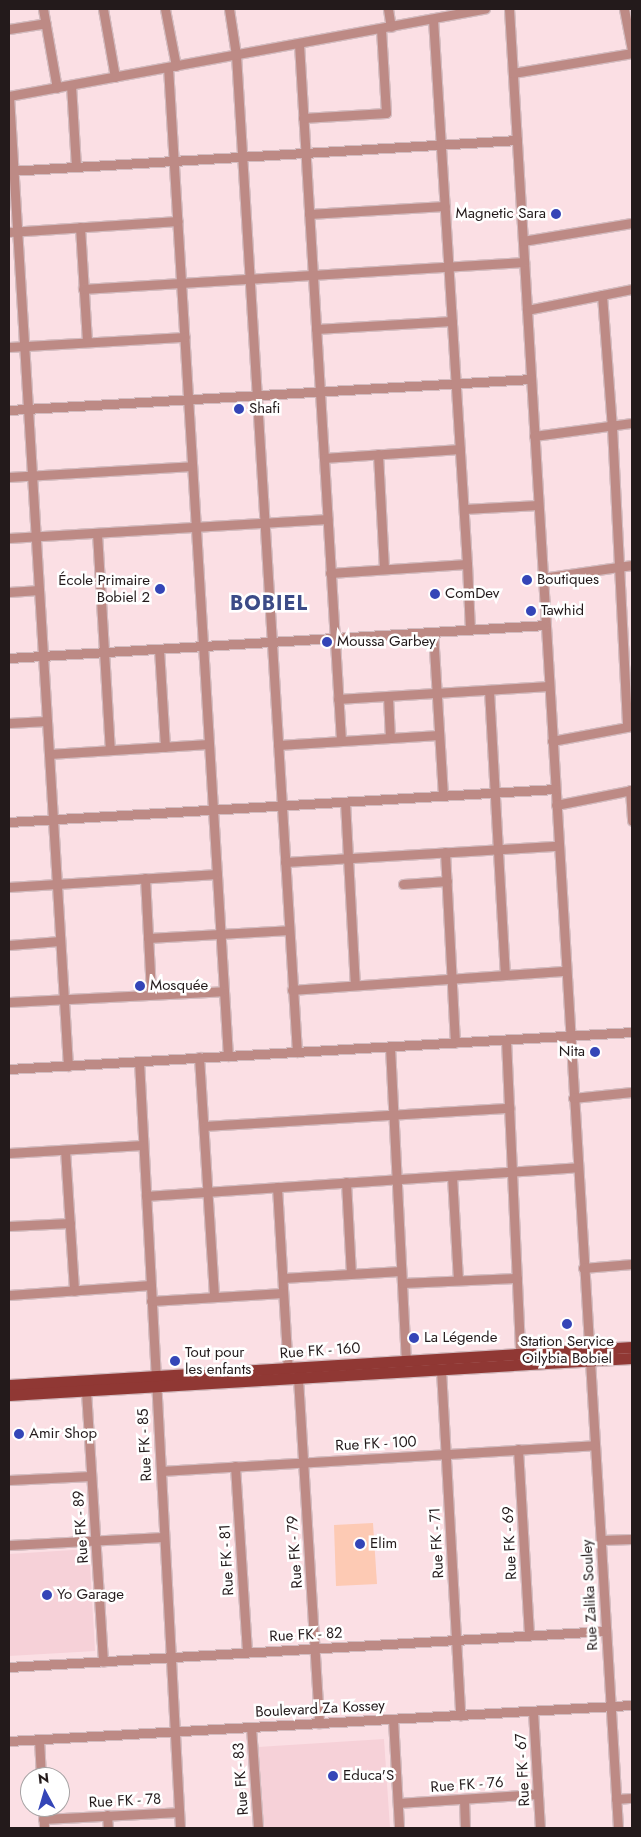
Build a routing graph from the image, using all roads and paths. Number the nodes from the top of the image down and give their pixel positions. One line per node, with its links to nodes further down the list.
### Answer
1 (43, 9): 10 (street)
2 (104, 9): 19 (street)
3 (165, 9): 17 (street)
4 (229, 9): 16 (street)
5 (388, 9): 11 (street)
6 (486, 9): 9 (street)
7 (509, 9): 18 (street, Rue Zalika Souley)
8 (624, 9): 15 (street)
9 (433, 19): 11 (street); 25 (street)
10 (46, 22): 12 (street); 21 (street)
11 (391, 27): 13 (street)
12 (9, 29)
13 (381, 29): 14 (street); 23 (street)
14 (299, 44): 16 (street); 23 (street)
15 (632, 52): 18 (street)
16 (236, 55): 17 (street); 27 (street)
17 (172, 67): 19 (street); 28 (street)
18 (513, 73): 24 (street, Rue Zalika Souley)
19 (115, 77): 20 (street)
20 (71, 85): 21 (street); 29 (street)
21 (56, 88): 22 (street)
22 (9, 96): 30 (street)
23 (303, 118): 26 (street)
24 (517, 140): 25 (street); 37 (street, Rue Zalika Souley)
25 (442, 145): 26 (street); 31 (street)
26 (305, 153): 27 (street); 32 (street)
27 (242, 157): 28 (street); 41 (street)
28 (174, 161): 29 (street); 33 (street)
29 (76, 167): 30 (street)
30 (12, 171): 36 (street)
31 (445, 206): 32 (street); 39 (street)
32 (309, 214): 40 (street)
33 (178, 221): 35 (street); 42 (street)
34 (632, 223): 37 (street)
35 (80, 227): 36 (street); 43 (street)
36 (13, 232): 51 (street)
37 (523, 241): 38 (street, Rue Zalika Souley)
38 (524, 262): 39 (street); 46 (street, Rue Zalika Souley)
39 (449, 267): 40 (street); 47 (street)
40 (313, 275): 41 (street); 48 (street)
41 (250, 279): 42 (street); 56 (street)
42 (182, 283): 43 (street); 49 (street)
43 (83, 289): 50 (street)
44 (632, 289): 45 (street)
45 (602, 295): 46 (street); 61 (street)
46 (527, 310): 53 (street, Rue Zalika Souley)
47 (452, 321): 48 (street); 54 (street)
48 (316, 329): 55 (street)
49 (185, 336): 50 (street); 57 (street)
50 (86, 342): 51 (street)
51 (25, 346): 52 (street); 58 (street)
52 (9, 347)
53 (531, 379): 54 (street); 62 (street, Rue Zalika Souley)
54 (456, 384): 55 (street); 63 (street)
55 (320, 392): 56 (street); 65 (street)
56 (256, 396): 57 (street); 72 (street)
57 (188, 400): 58 (street); 66 (street)
58 (28, 409): 59 (street); 67 (street)
59 (9, 410)
60 (632, 423): 61 (street)
61 (612, 427): 62 (street); 79 (street)
62 (534, 436): 69 (street, Rue Zalika Souley)
63 (460, 450): 64 (street); 70 (street)
64 (378, 454): 65 (street); 80 (street)
65 (324, 458): 71 (street)
66 (192, 466): 67 (street); 73 (street)
67 (32, 476): 68 (street); 75 (street)
68 (9, 477)
69 (538, 505): 70 (street); 82 (street, Rue Zalika Souley)
70 (464, 510): 77 (street)
71 (327, 519): 72 (street); 81 (street)
72 (264, 523): 73 (street); 89 (street)
73 (196, 527): 74 (street); 90 (street)
74 (97, 533): 75 (street); 92 (street)
75 (36, 536): 76 (street); 83 (street)
76 (9, 538)
77 (467, 564): 80 (street); 86 (street)
78 (632, 565): 79 (street)
79 (618, 567): 82 (street); 102 (street)
80 (384, 569): 81 (street)
81 (330, 573): 88 (street)
82 (542, 578): 85 (street, Rue Zalika Souley)
83 (39, 590): 84 (street); 93 (street)
84 (9, 592)
85 (545, 625): 86 (street); 95 (street, Rue Zalika Souley)
86 (470, 630): 87 (street)
87 (433, 632): 88 (street); 97 (street)
88 (334, 638): 89 (street); 99 (street)
89 (271, 642): 90 (street); 108 (street)
90 (203, 646): 91 (street); 107 (street)
91 (159, 648): 92 (street); 109 (street)
92 (104, 652): 93 (street); 110 (street)
93 (43, 656): 94 (street); 100 (street)
94 (9, 658)
95 (549, 686): 96 (street); 106 (street, Rue Zalika Souley)
96 (489, 690): 97 (street); 114 (street)
97 (437, 693): 98 (street); 103 (street)
98 (388, 696): 99 (street); 104 (street)
99 (338, 699): 105 (street)
100 (47, 721): 101 (street); 111 (street)
101 (9, 724)
102 (630, 726): 106 (street)
103 (439, 736): 104 (street); 115 (street)
104 (390, 738): 105 (street)
105 (340, 741): 108 (street)
106 (552, 741): 112 (street, Rue Zalika Souley)
107 (209, 744): 109 (street); 119 (street)
108 (278, 745): 118 (street)
109 (165, 747): 110 (street)
110 (110, 750): 111 (street)
111 (49, 754): 120 (street)
112 (555, 789): 114 (street); 117 (street, Rue Zalika Souley)
113 (631, 790): 117 (street); 121 (street)
114 (496, 792): 115 (street); 124 (street)
115 (443, 796): 116 (street)
116 (345, 802): 118 (street); 126 (street)
117 (556, 805): 123 (street, Rue Zalika Souley)
118 (281, 806): 119 (street); 127 (street)
119 (213, 810): 120 (street); 128 (street)
120 (53, 819): 122 (street); 132 (street)
121 (632, 821)
122 (9, 822)
123 (558, 846): 124 (street); 139 (street, Rue Zalika Souley)
124 (500, 849): 125 (street); 140 (street)
125 (445, 852): 126 (street); 130 (street)
126 (348, 857): 127 (street); 142 (street)
127 (285, 862): 134 (street)
128 (217, 874): 129 (street); 135 (street)
129 (145, 878): 132 (street); 136 (street)
130 (447, 881): 131 (street); 141 (street)
131 (403, 884)
132 (57, 885): 133 (street); 137 (street)
133 (9, 887)
134 (289, 930): 135 (street); 143 (street)
135 (220, 934): 136 (street); 144 (street)
136 (148, 938): 145 (street)
137 (60, 941): 138 (street); 146 (street)
138 (9, 945)
139 (566, 971): 140 (street); 149 (street, Rue Zalika Souley)
140 (505, 975): 141 (street)
141 (451, 979): 142 (street); 151 (street)
142 (355, 985): 143 (street)
143 (292, 990): 153 (street)
144 (224, 991): 145 (street); 154 (street)
145 (151, 994): 146 (street)
146 (64, 999): 147 (street); 157 (street)
147 (9, 1002)
148 (632, 1032): 149 (street)
149 (569, 1037): 150 (street); 160 (street, Rue Zalika Souley)
150 (506, 1040): 151 (street); 161 (street)
151 (455, 1043): 152 (street)
152 (390, 1046): 153 (street); 162 (street)
153 (297, 1052): 154 (street)
154 (228, 1056): 155 (street)
155 (199, 1057): 156 (street); 163 (street)
156 (139, 1061): 157 (street); 164 (street, Rue FK - 85)
157 (68, 1066): 158 (street)
158 (9, 1069)
159 (632, 1092): 160 (street)
160 (573, 1098): 167 (street, Rue Zalika Souley)
161 (509, 1108): 162 (street); 168 (street)
162 (394, 1115): 163 (street); 170 (street)
163 (204, 1126): 173 (street)
164 (143, 1145): 165 (street); 174 (street, Rue FK - 85)
165 (65, 1150): 166 (street); 175 (street)
166 (9, 1153)
167 (577, 1167): 168 (street); 178 (street, Rue Zalika Souley)
168 (512, 1171): 169 (street); 182 (street)
169 (452, 1176): 170 (street); 183 (street)
170 (397, 1179): 171 (street); 179 (street)
171 (346, 1182): 172 (street); 180 (street)
172 (277, 1187): 173 (street); 181 (street, Rue FK - 79)
173 (208, 1192): 174 (street); 189 (street)
174 (146, 1196): 185 (street, Rue FK - 85)
175 (70, 1223): 176 (street); 186 (street)
176 (9, 1226)
177 (632, 1264): 178 (street)
178 (583, 1268): 193 (street, Rue Zalika Souley)
179 (401, 1272): 180 (street); 184 (street)
180 (351, 1274): 181 (street)
181 (283, 1278): 187 (street, Rue FK - 79)
182 (517, 1278): 183 (street); 192 (street)
183 (458, 1280): 184 (street)
184 (402, 1283): 195 (street)
185 (151, 1285): 186 (street); 190 (street, Rue FK - 85)
186 (74, 1291): 188 (street)
187 (284, 1293): 189 (street); 197 (street, Rue FK - 79)
188 (9, 1294)
189 (214, 1297): 190 (street)
190 (152, 1301): 198 (street, Rue FK - 85)
191 (632, 1347): 193 (main road, Rue FK - 160)
192 (520, 1354): 193 (main road, Rue FK - 160); 195 (main road, Rue FK - 160)
193 (588, 1355): 194 (main road, Rue FK - 160); 196 (main road, Rue FK - 160); 202 (street, Rue Zalika Souley)
194 (632, 1358)
195 (406, 1360): 197 (main road, Rue FK - 160)
196 (441, 1370): 197 (main road, Rue FK - 160); 204 (street, Rue FK - 71)
197 (292, 1375): 198 (main road, Rue FK - 160); 205 (street, Rue FK - 79)
198 (156, 1381): 199 (main road, Rue FK - 160); 200 (main road, Rue FK - 160); 207 (street, Rue FK - 85)
199 (9, 1385)
200 (86, 1390): 201 (main road, Rue FK - 160); 208 (street, Rue FK - 89)
201 (9, 1395)
202 (594, 1445): 203 (street, Rue FK - 100); 213 (street, Rue Zalika Souley)
203 (518, 1449): 204 (street, Rue FK - 100); 216 (street, Rue FK - 69)
204 (446, 1453): 205 (street, Rue FK - 100); 217 (street, Rue FK - 71)
205 (303, 1462): 206 (street, Rue FK - 100); 218 (street, Rue FK - 79)
206 (236, 1466): 207 (street, Rue FK - 100); 219 (street, Rue FK - 81)
207 (161, 1471): 210 (street, Rue FK - 85)
208 (92, 1476): 209 (street); 212 (street, Rue FK - 89)
209 (9, 1480)
210 (164, 1537): 212 (street); 220 (street, Rue FK - 85)
211 (632, 1539): 213 (street)
212 (96, 1540): 214 (street); 221 (street, Rue FK - 89)
213 (601, 1540): 215 (street, Rue Zalika Souley)
214 (9, 1545)
215 (605, 1631): 216 (street, Rue FK - 82); 224 (street, Rue Zalika Souley)
216 (529, 1635): 217 (street, Rue FK - 82)
217 (456, 1640): 218 (street, Rue FK - 82); 226 (street, Rue FK - 71)
218 (315, 1648): 219 (street, Rue FK - 82); 228 (street, Rue FK - 79)
219 (247, 1652): 220 (street, Rue FK - 82)
220 (171, 1657): 221 (street, Rue FK - 82); 230 (street, Rue FK - 85)
221 (103, 1661): 222 (street, Rue FK - 82)
222 (9, 1666)
223 (632, 1705): 224 (street, Boulevard Za Kossey)
224 (610, 1706): 225 (street, Boulevard Za Kossey); 237 (street, Rue Zalika Souley)
225 (533, 1711): 226 (street, Boulevard Za Kossey); 234 (street, Rue FK - 67)
226 (460, 1715): 227 (street, Boulevard Za Kossey)
227 (393, 1719): 228 (street, Boulevard Za Kossey); 238 (street)
228 (319, 1723): 229 (street, Boulevard Za Kossey)
229 (251, 1727): 230 (street, Boulevard Za Kossey); 244 (street, Rue FK - 83)
230 (175, 1732): 231 (street, Boulevard Za Kossey); 239 (street, Rue FK - 85)
231 (39, 1739): 232 (street, Boulevard Za Kossey); 233 (street)
232 (9, 1741)
233 (40, 1767)
234 (538, 1794): 236 (street, Rue FK - 76); 247 (street, Rue FK - 67)
235 (632, 1798): 237 (street)
236 (464, 1799): 238 (street, Rue FK - 76); 246 (street)
237 (616, 1799): 248 (street, Rue Zalika Souley)
238 (398, 1803): 245 (street)
239 (179, 1812): 240 (street, Rue FK - 78); 243 (street, Rue FK - 85)
240 (108, 1815): 241 (street, Rue FK - 78); 242 (street)
241 (44, 1823)
242 (108, 1828)
243 (180, 1828)
244 (258, 1828)
245 (399, 1828)
246 (466, 1828)
247 (540, 1828)
248 (618, 1828)

